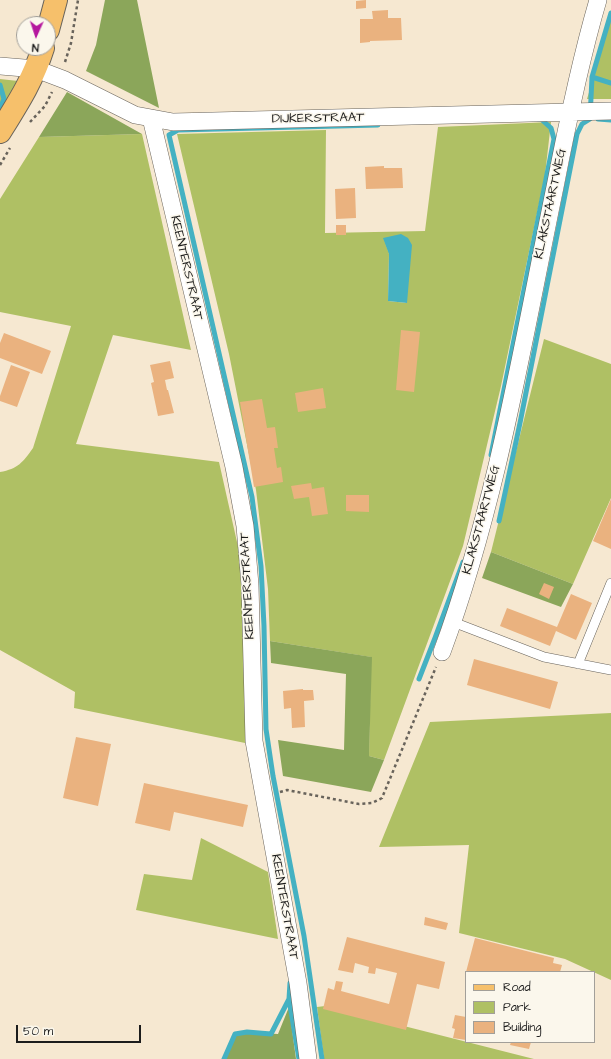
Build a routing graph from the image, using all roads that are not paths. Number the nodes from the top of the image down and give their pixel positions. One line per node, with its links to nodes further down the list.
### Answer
1 (56, 0): 3 (main road)
2 (598, 0): 8 (street, KLAKSTAARTWEG)
3 (52, 16)
4 (40, 56): 6 (main road)
5 (0, 66): 6 (street, DIJKERSTRAAT)
6 (36, 69): 9 (street, DIJKERSTRAAT); 10 (main road)
7 (611, 111): 8 (street, DIJKERSTRAAT)
8 (570, 112): 9 (street, DIJKERSTRAAT); 12 (street, KLAKSTAARTWEG)
9 (151, 118): 16 (street, KEENTERSTRAAT)
10 (0, 132)
11 (611, 583): 14 (lane)
12 (453, 622): 13 (street, KLAKSTAARTWEG); 14 (lane)
13 (442, 652)
14 (578, 664): 15 (lane)
15 (611, 670)
16 (308, 1059)

